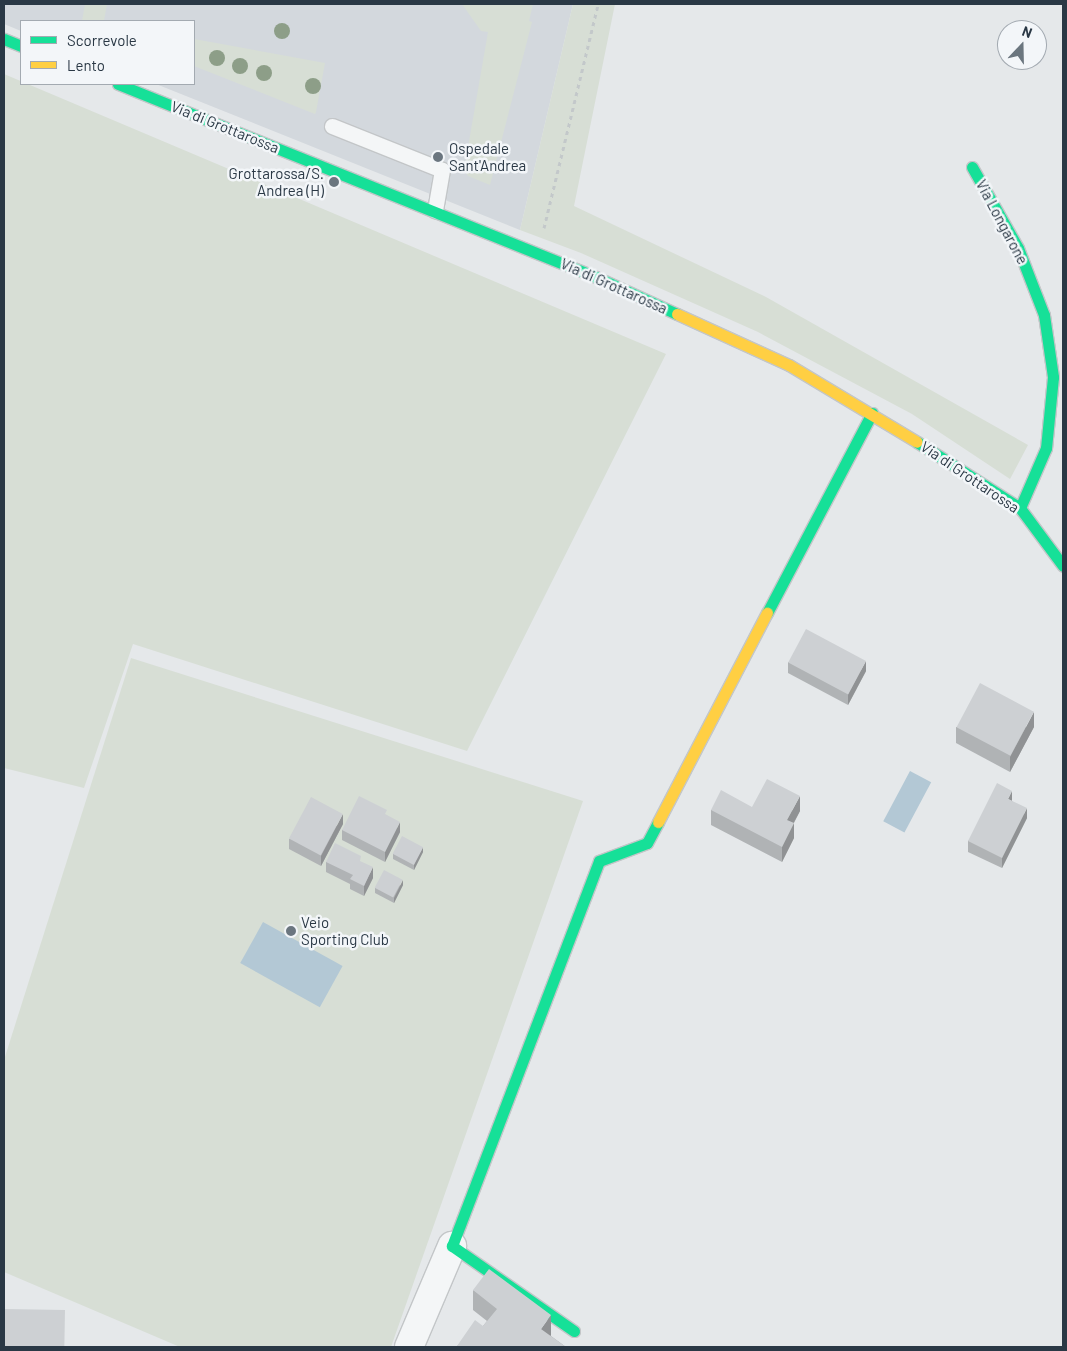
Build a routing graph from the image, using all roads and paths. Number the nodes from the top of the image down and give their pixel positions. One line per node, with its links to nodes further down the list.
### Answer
1 (598, 4): 8 (path)
2 (4, 40): 3 (street)
3 (20, 46)
4 (121, 85): 7 (street, Via di Grottarossa)
5 (332, 126): 7 (lane)
6 (972, 167): 10 (street, Via Longarone)
7 (435, 210): 8 (street, Via di Grottarossa)
8 (538, 253): 9 (street, Via di Grottarossa)
9 (872, 413): 10 (street, Via di Grottarossa); 12 (street)
10 (1020, 508): 11 (street, Via di Grottarossa)
11 (1063, 566)
12 (452, 1246): 13 (street); 14 (street)
13 (574, 1331)
14 (409, 1347)

